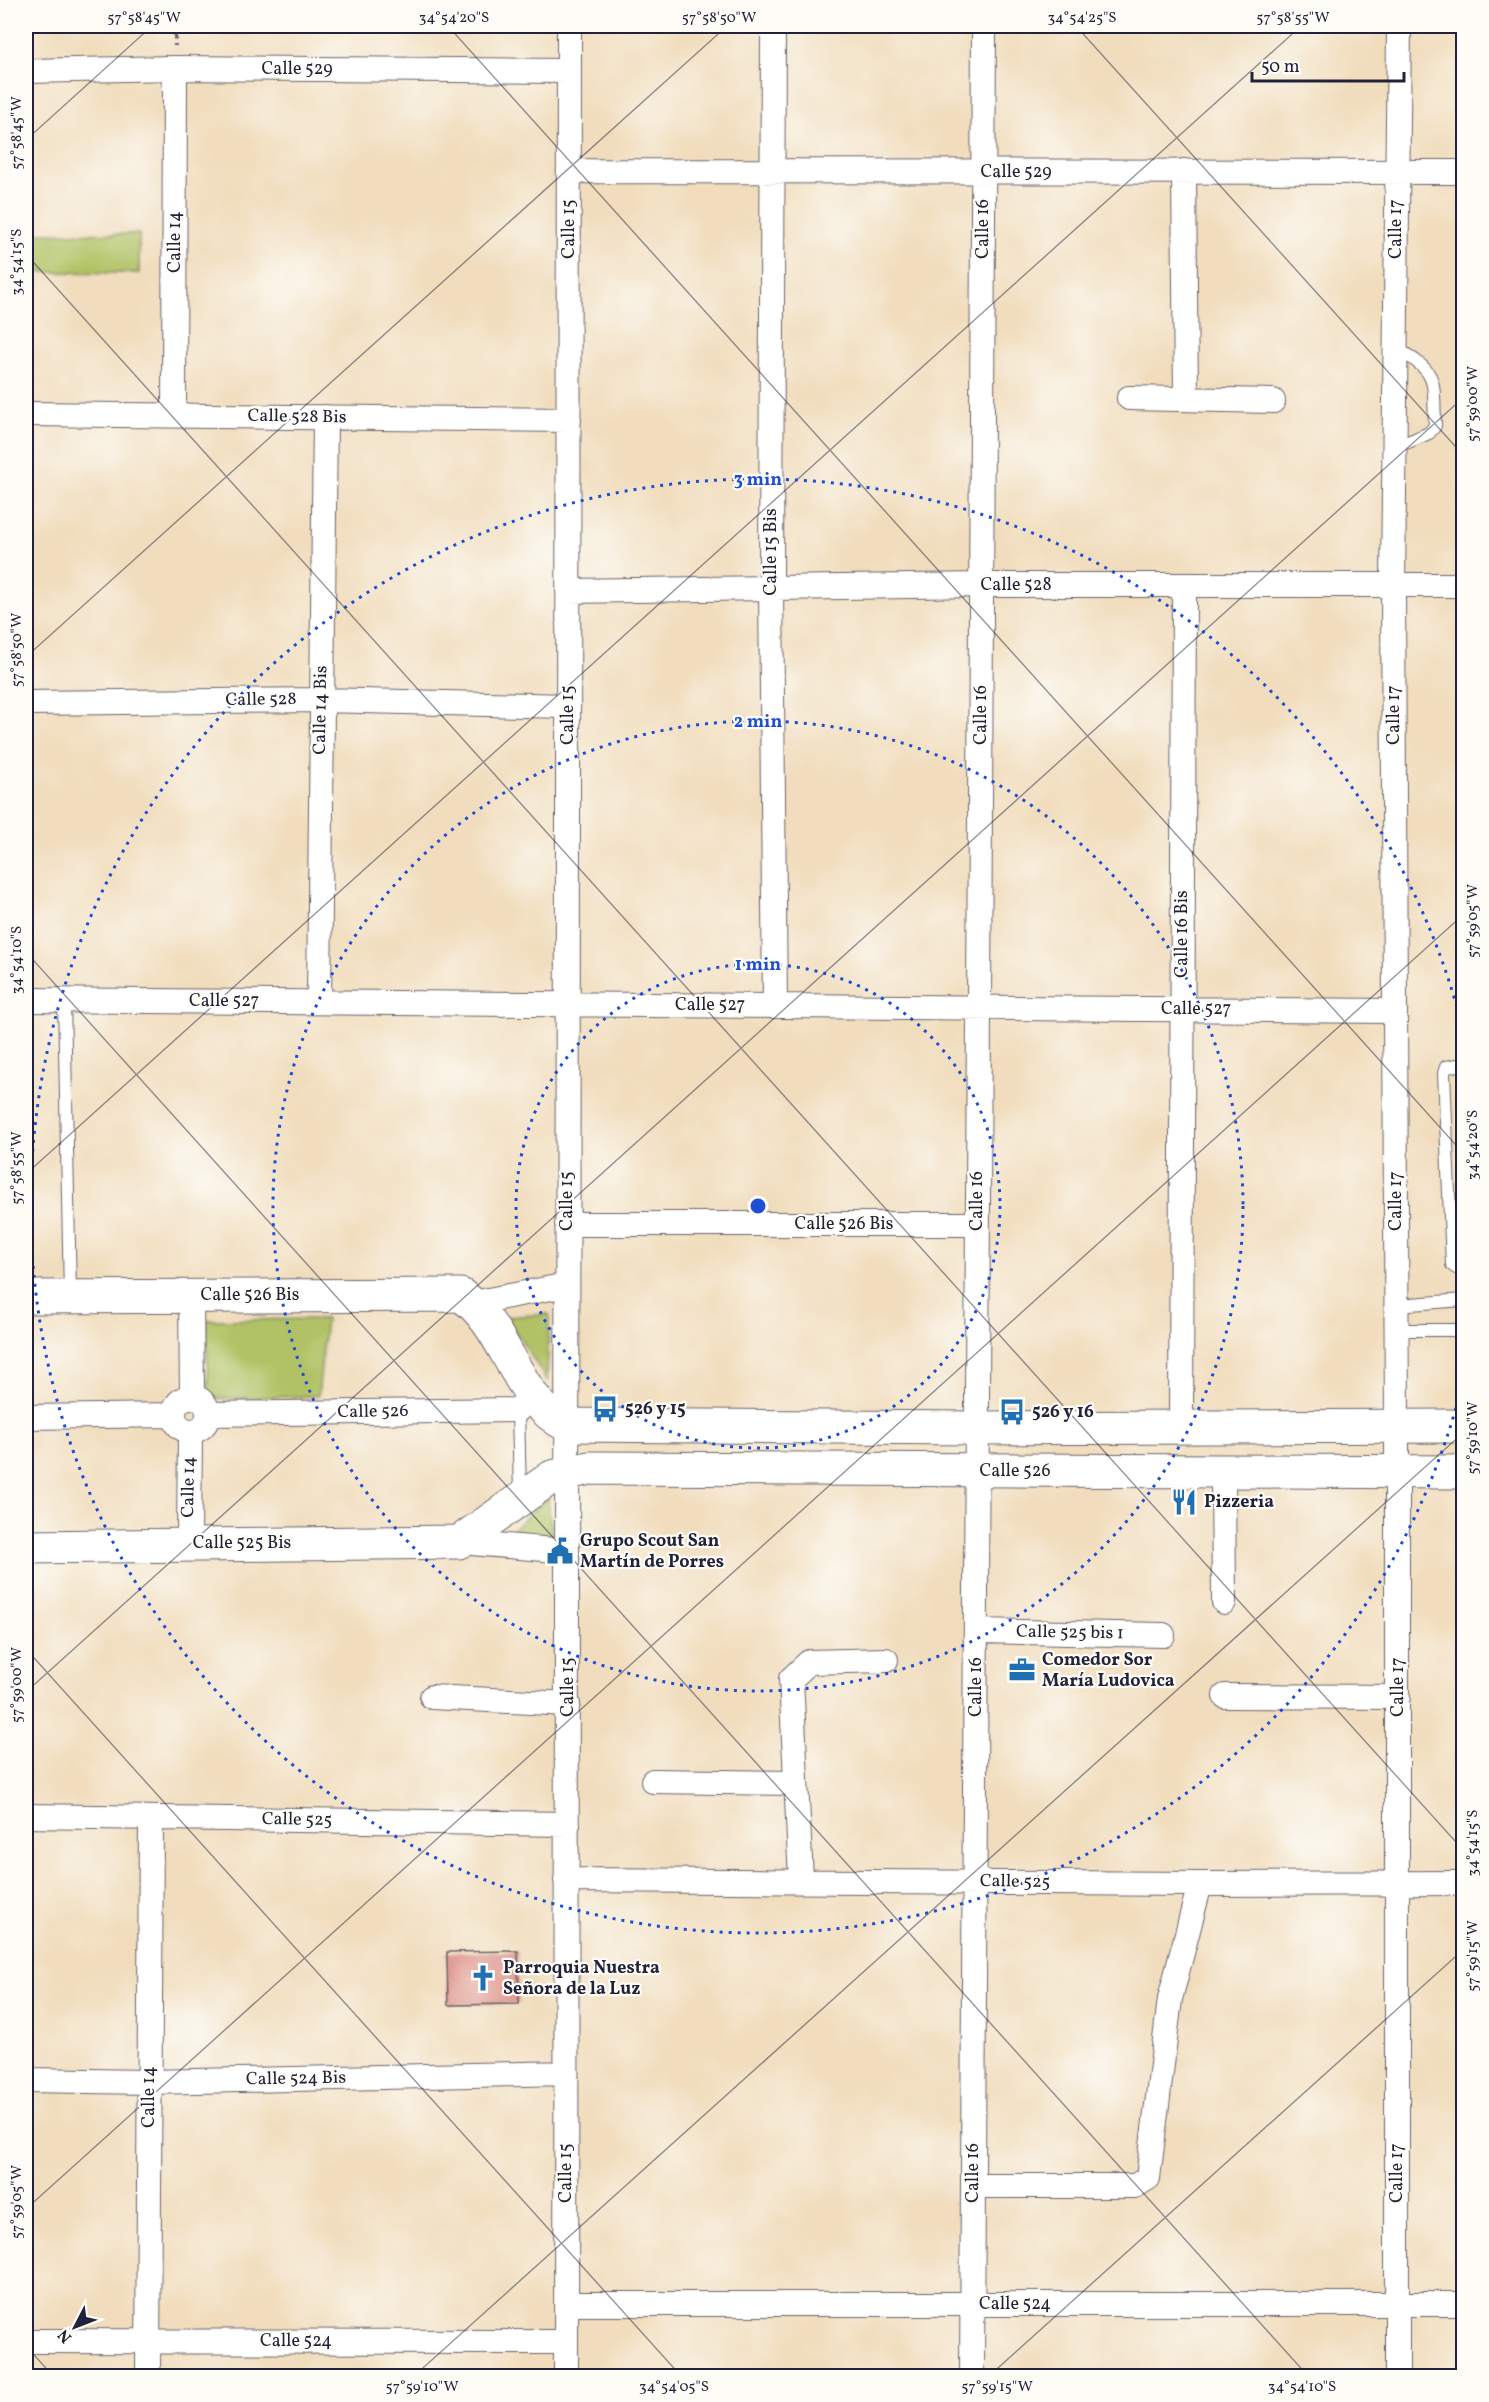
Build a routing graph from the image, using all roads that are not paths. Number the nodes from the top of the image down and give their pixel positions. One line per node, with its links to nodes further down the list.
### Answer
1 (569, 26): 7 (street, Calle 15)
2 (773, 26): 9 (street, Calle 15 Bis)
3 (984, 26): 12 (street, Calle 16)
4 (1400, 26): 11 (street, Calle 17)
5 (175, 68): 6 (street, Calle 529); 7 (street, Calle 529); 19 (street, Calle 14)
6 (26, 71)
7 (569, 71): 8 (street, Calle 15)
8 (569, 171): 9 (street, Calle 529); 21 (street, Calle 15)
9 (774, 171): 12 (street, Calle 529); 27 (street, Calle 15 Bis)
10 (1184, 171): 11 (street, Calle 529); 12 (street, Calle 529); 16 (street)
11 (1396, 171): 13 (street, Calle 529); 14 (street, Calle 17)
12 (983, 172): 23 (street, Calle 16)
13 (1464, 172)
14 (1395, 346): 22 (street, Calle 17); 22 (lane)
15 (1129, 398): 16 (street)
16 (1186, 399): 17 (street)
17 (1273, 401)
18 (26, 414): 19 (street, Calle 528 Bis)
19 (174, 415): 20 (street, Calle 528 Bis)
20 (325, 417): 21 (street, Calle 528 Bis); 29 (street, Calle 14 Bis)
21 (568, 420): 28 (street, Calle 15)
22 (1395, 448): 25 (street, Calle 17)
23 (981, 585): 24 (street, Calle 528); 27 (street, Calle 528); 37 (street, Calle 16)
24 (1184, 585): 25 (street, Calle 528); 38 (street, Calle 16 Bis)
25 (1394, 585): 26 (street, Calle 528); 39 (street, Calle 17)
26 (1464, 585)
27 (771, 588): 28 (street, Calle 528); 36 (street, Calle 15 Bis)
28 (568, 591): 31 (street, Calle 15)
29 (321, 700): 30 (street, Calle 528); 31 (street, Calle 528); 34 (street, Calle 14 Bis)
30 (26, 703)
31 (568, 706): 35 (street, Calle 15)
32 (26, 1000): 33 (street, Calle 527)
33 (64, 1000): 34 (street, Calle 527); 45 (lane)
34 (319, 1002): 35 (street, Calle 527)
35 (568, 1004): 36 (street, Calle 527); 41 (street, Calle 15)
36 (775, 1006): 37 (street, Calle 527)
37 (979, 1008): 38 (street, Calle 527); 42 (street, Calle 16)
38 (1181, 1009): 39 (street, Calle 527); 62 (street, Calle 16 Bis)
39 (1395, 1011): 50 (street, Calle 17)
40 (1464, 1064): 43 (lane)
41 (567, 1224): 42 (street, Calle 526 Bis); 44 (street, Calle 15)
42 (977, 1224): 61 (street, Calle 16)
43 (1464, 1268)
44 (567, 1285): 49 (street, Calle 526 Bis); 58 (street, Calle 15)
45 (70, 1296): 46 (main road, Calle 526 Bis); 47 (main road, Calle 526 Bis)
46 (191, 1296): 49 (main road, Calle 526 Bis); 53 (street)
47 (26, 1297)
48 (1464, 1300): 50 (lane)
49 (472, 1303): 54 (main road)
50 (1397, 1305): 51 (street, Calle 17)
51 (1397, 1330): 52 (lane); 59 (street, Calle 17)
52 (1464, 1330)
53 (192, 1396): 55 (street); 57 (street)
54 (525, 1403): 55 (street, Calle 526); 58 (main road); 68 (lane)
55 (209, 1414): 57 (street)
56 (26, 1417): 57 (street)
57 (182, 1423): 70 (street, Calle 14)
58 (567, 1425): 61 (main road); 67 (street, Calle 15)
59 (1397, 1426): 60 (main road); 62 (main road); 65 (street, Calle 17)
60 (1464, 1426)
61 (977, 1428): 62 (main road); 63 (street, Calle 16)
62 (1181, 1428)
63 (977, 1471): 64 (main road, Calle 526); 67 (main road, Calle 526); 74 (street, Calle 16)
64 (1223, 1471): 65 (main road, Calle 526); 73 (street)
65 (1397, 1472): 66 (main road, Calle 526); 79 (street, Calle 17)
66 (1464, 1472)
67 (567, 1473): 68 (main road); 72 (street, Calle 15)
68 (520, 1499): 69 (main road)
69 (459, 1542): 70 (main road, Calle 525 Bis); 72 (street, Calle 525 Bis)
70 (189, 1543): 71 (main road, Calle 525 Bis)
71 (26, 1546)
72 (567, 1551): 80 (street, Calle 15)
73 (1224, 1602)
74 (976, 1631): 75 (street, Calle 525 bis 1); 88 (street, Calle 16)
75 (1163, 1635)
76 (886, 1660): 82 (street)
77 (1225, 1696): 79 (street)
78 (432, 1697): 80 (street)
79 (1398, 1697): 89 (street, Calle 17)
80 (568, 1704): 85 (street, Calle 15)
81 (653, 1781): 82 (street)
82 (796, 1784): 87 (street)
83 (26, 1816): 84 (street, Calle 525)
84 (151, 1818): 85 (street, Calle 525); 94 (street, Calle 14)
85 (568, 1824): 86 (street, Calle 15)
86 (566, 1880): 87 (street, Calle 525); 92 (street, Calle 15)
87 (801, 1880): 88 (street, Calle 525)
88 (975, 1881): 91 (street, Calle 525); 95 (street, Calle 16)
89 (1398, 1883): 90 (street, Calle 525); 91 (street, Calle 525); 98 (street, Calle 17)
90 (1464, 1883)
91 (1200, 1884): 95 (street)
92 (566, 2073): 94 (street, Calle 524 Bis); 96 (street, Calle 15)
93 (26, 2080): 94 (street, Calle 524 Bis)
94 (149, 2082): 101 (street, Calle 14)
95 (973, 2186): 97 (street, Calle 16)
96 (566, 2304): 97 (street, Calle 524); 102 (street, Calle 15)
97 (972, 2304): 98 (street, Calle 524); 105 (street, Calle 16)
98 (1397, 2304): 99 (street, Calle 524); 106 (street, Calle 17)
99 (1464, 2304)
100 (26, 2341): 101 (street, Calle 524)
101 (147, 2341): 102 (street, Calle 524); 103 (street, Calle 14)
102 (566, 2342): 104 (street, Calle 15)
103 (148, 2376)
104 (566, 2376)
105 (972, 2376)
106 (1397, 2376)

